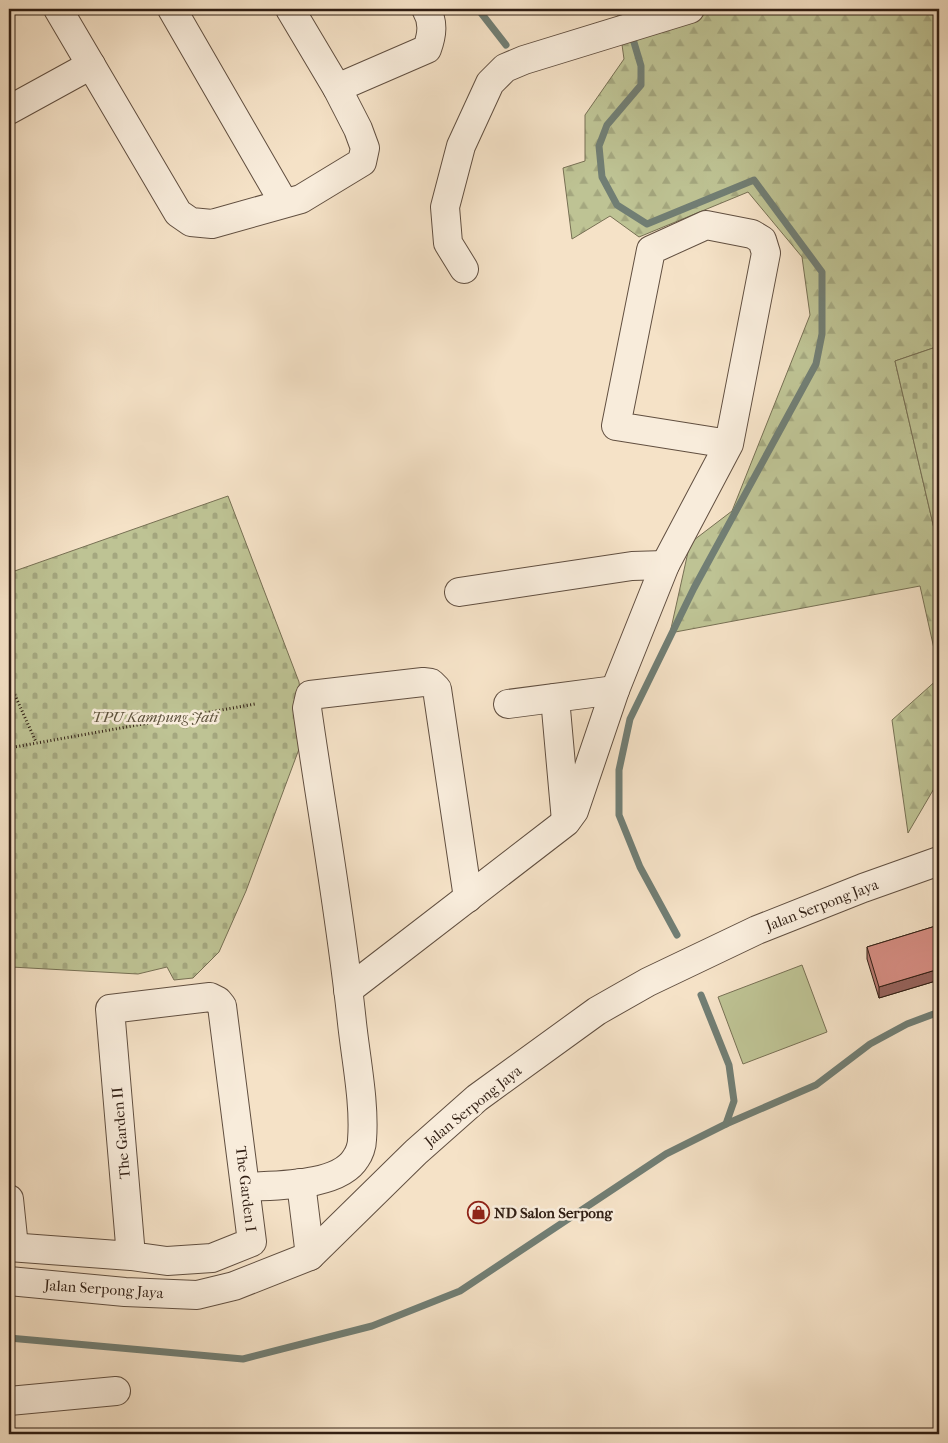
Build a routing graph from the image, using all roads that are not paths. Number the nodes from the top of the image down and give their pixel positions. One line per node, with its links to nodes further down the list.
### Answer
1 (58, 9): 6 (street)
2 (172, 9): 9 (street)
3 (290, 9): 7 (street)
4 (426, 9): 7 (street)
5 (690, 9): 10 (street)
6 (91, 65): 8 (street); 9 (street)
7 (337, 88): 9 (street)
8 (9, 110)
9 (284, 203)
10 (464, 269)
11 (728, 444): 11 (street); 12 (street)
12 (665, 565): 13 (street); 14 (street)
13 (459, 592)
14 (614, 690): 15 (street); 17 (street)
15 (554, 698): 16 (street); 17 (street)
16 (508, 704)
17 (566, 822): 19 (street)
18 (939, 861): 27 (street, Jalan Serpong Jaya)
19 (468, 898): 20 (street); 20 (street)
20 (348, 990): 22 (street)
21 (110, 1009): 23 (street, The Garden I); 26 (street, The Garden II)
22 (301, 1183): 23 (street); 27 (street)
23 (246, 1187): 26 (street, The Garden I)
24 (9, 1198): 25 (street)
25 (11, 1247): 26 (street, The Garden I)
26 (131, 1256)
27 (310, 1256): 28 (street, Jalan Serpong Jaya)
28 (9, 1281)
29 (116, 1391): 30 (street)
30 (9, 1401)

